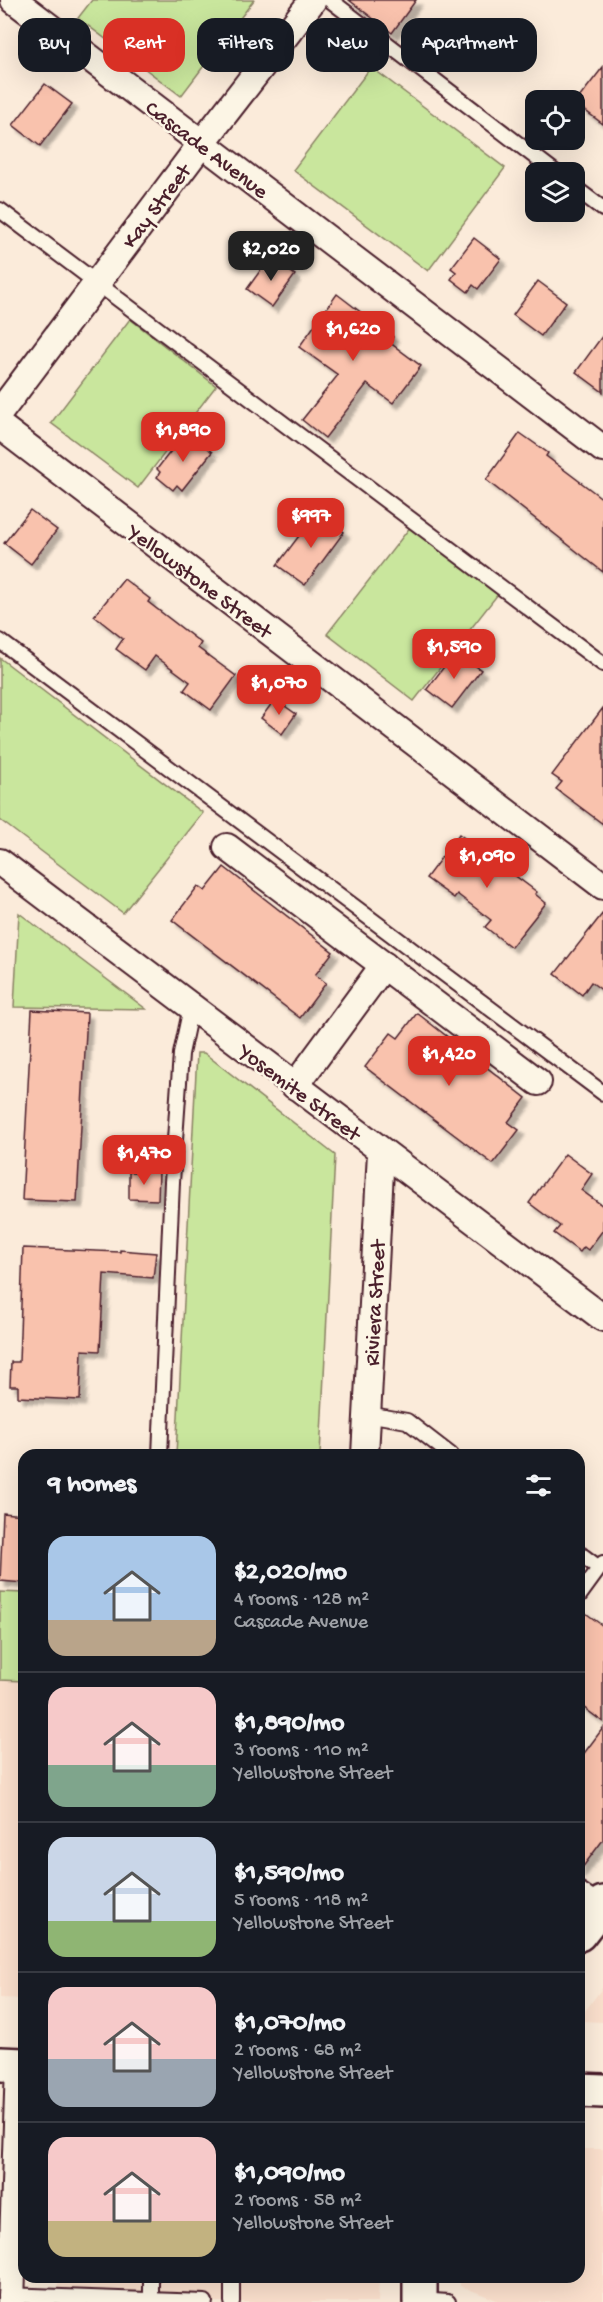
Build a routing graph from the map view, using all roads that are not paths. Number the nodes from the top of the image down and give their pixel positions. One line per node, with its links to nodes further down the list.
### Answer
1 (14, 0): 4 (street, Cascade Avenue)
2 (313, 0): 4 (street, Kay Street)
3 (330, 0): 5 (lane)
4 (202, 143): 9 (street, Kay Street); 12 (street, Cascade Avenue)
5 (542, 162)
6 (585, 195): 7 (lane)
7 (603, 209)
8 (0, 210): 9 (lane)
9 (96, 284): 10 (street, Kay Street); 14 (lane)
10 (0, 412)
11 (0, 426): 17 (street, Yellowstone Street)
12 (603, 449)
13 (0, 641): 22 (lane)
14 (603, 664)
15 (227, 847): 18 (street)
16 (0, 861): 19 (street, Yosemite Street)
17 (603, 886)
18 (384, 965): 20 (street); 21 (street)
19 (191, 1007): 21 (street, Yosemite Street); 26 (lane)
20 (538, 1082)
21 (295, 1086): 23 (street, Yosemite Street)
22 (603, 1093)
23 (381, 1152): 24 (street, Yosemite Street); 25 (street, Riviera Street)
24 (603, 1318)
25 (367, 1414): 27 (street, Riviera Street); 28 (lane)
26 (160, 1449)
27 (364, 1449)
28 (443, 1449)
29 (585, 1557): 30 (lane)
30 (601, 1566): 31 (lane)
31 (585, 1588)
32 (595, 1899): 33 (street)
33 (585, 1921)
34 (14, 2064): 39 (street)
35 (585, 2090): 36 (street)
36 (603, 2091)
37 (151, 2283): 40 (lane)
38 (232, 2283): 42 (lane)
39 (7, 2297): 40 (lane)
40 (151, 2299): 41 (lane)
41 (205, 2302)
42 (232, 2302)

